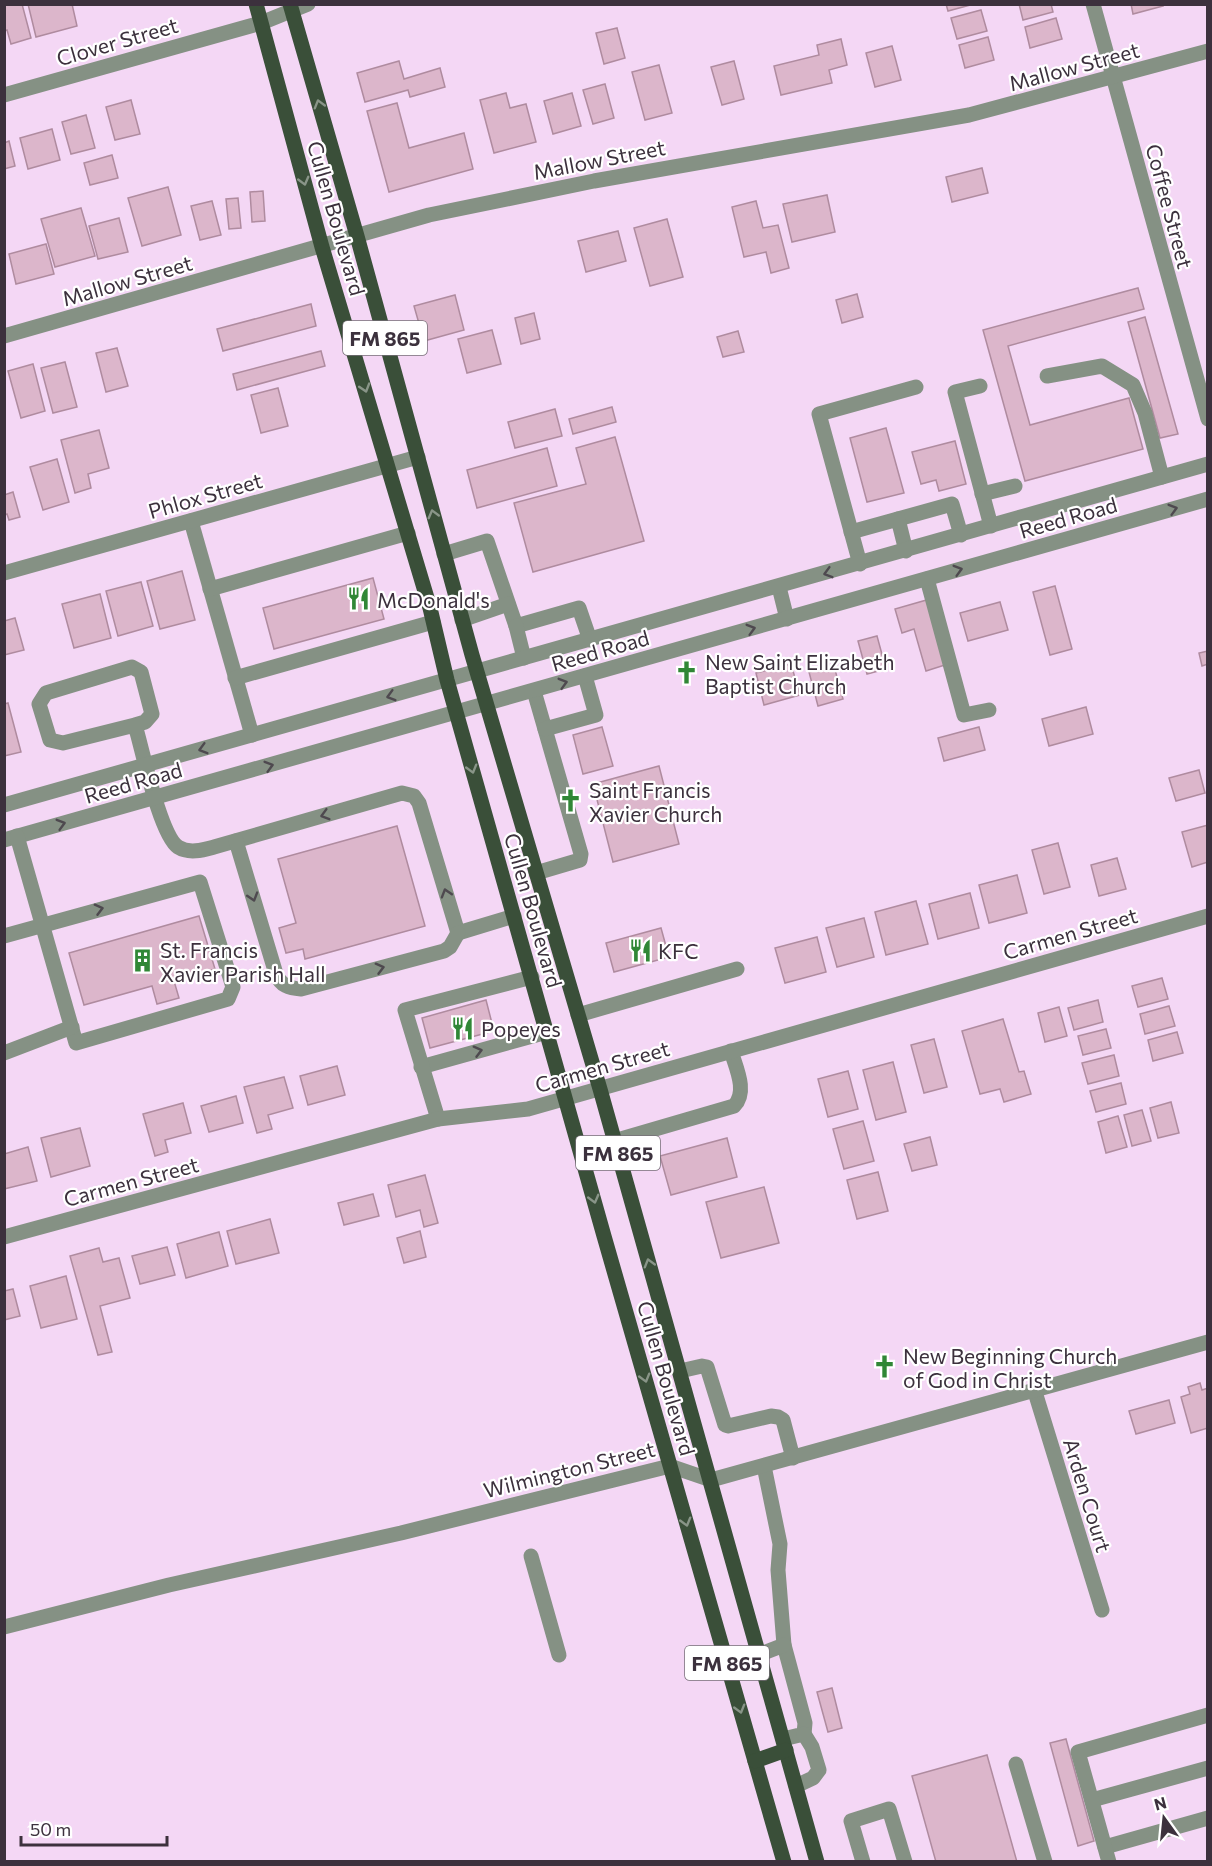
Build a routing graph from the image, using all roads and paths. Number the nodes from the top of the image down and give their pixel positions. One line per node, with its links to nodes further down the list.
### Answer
1 (256, 4): 5 (main road, Cullen Boulevard / FM 865)
2 (308, 4): 4 (street, Clover Street)
3 (1093, 4): 7 (street, Coffee Street)
4 (291, 8): 5 (street, Clover Street); 9 (main road, Cullen Boulevard / FM 865, one-way to 4)
5 (261, 23): 8 (street, Clover Street); 10 (main road, Cullen Boulevard / FM 865, one-way to 10)
6 (1208, 51): 7 (street, Mallow Street)
7 (1113, 78): 9 (street, Mallow Street); 15 (street, Coffee Street)
8 (4, 94)
9 (357, 236): 10 (street, Mallow Street); 16 (main road, Cullen Boulevard / FM 865)
10 (322, 246): 11 (street, Mallow Street); 18 (main road, Cullen Boulevard / FM 865, one-way to 18)
11 (4, 336)
12 (1047, 376): 19 (street)
13 (980, 386): 21 (street)
14 (916, 387): 26 (street)
15 (1208, 419)
16 (418, 457): 18 (street, Phlox Street); 30 (main road, Cullen Boulevard / FM 865, one-way to 16)
17 (1208, 464): 19 (street, Reed Road)
18 (388, 465): 24 (street, Phlox Street); 27 (main road, Cullen Boulevard / FM 865)
19 (1162, 477): 25 (street, Reed Road)
20 (1015, 486): 21 (street)
21 (982, 494): 25 (street)
22 (1208, 499): 33 (street, Reed Road, one-way to 22)
23 (898, 519): 26 (street); 28 (street); 29 (street)
24 (191, 521): 32 (street, Phlox Street); 35 (street)
25 (991, 526): 28 (street, Reed Road)
26 (851, 532): 31 (street)
27 (408, 533): 35 (street); 39 (main road, Cullen Boulevard / FM 865)
28 (961, 535): 29 (street, Reed Road)
29 (906, 551): 31 (street, Reed Road)
30 (444, 554): 36 (street); 38 (main road, Cullen Boulevard / FM 865)
31 (860, 564): 34 (street, Reed Road, one-way to 34)
32 (4, 573)
33 (927, 579): 37 (street, Reed Road); 49 (street)
34 (779, 587): 37 (street); 41 (street, Reed Road)
35 (210, 589): 45 (street)
36 (508, 604): 38 (street); 40 (street)
37 (787, 619): 44 (street, Reed Road, one-way to 37)
38 (462, 620): 43 (main road, Cullen Boulevard / FM 865)
39 (434, 622): 45 (street); 46 (main road, Cullen Boulevard / FM 865)
40 (516, 626): 41 (street); 42 (street)
41 (590, 640): 42 (street, Reed Road)
42 (524, 658): 43 (street, Reed Road)
43 (477, 672): 46 (street, Reed Road); 48 (main road, Cullen Boulevard / FM 865)
44 (585, 676): 47 (street, Reed Road, one-way to 44); 52 (street)
45 (235, 678): 53 (street)
46 (447, 680): 50 (main road, Cullen Boulevard / FM 865); 53 (street, Reed Road, one-way to 53)
47 (534, 691): 48 (street, Reed Road); 52 (street)
48 (487, 704): 50 (street, Reed Road); 59 (main road, Cullen Boulevard / FM 865)
49 (989, 710)
50 (456, 713): 55 (street, Reed Road, one-way to 50); 60 (main road, Cullen Boulevard / FM 865, one-way to 60)
51 (135, 725): 51 (street); 54 (street)
52 (545, 729): 59 (street)
53 (252, 735): 54 (street, Reed Road, one-way to 54)
54 (147, 766): 55 (street); 56 (street, Reed Road)
55 (155, 798): 57 (street, Reed Road, one-way to 55); 58 (street)
56 (4, 805)
57 (11, 838): 62 (street)
58 (236, 841): 63 (street, one-way to 58); 63 (street, one-way to 63)
59 (536, 873): 67 (main road, Cullen Boulevard / FM 865)
60 (514, 916): 63 (street); 66 (main road, Cullen Boulevard / FM 865)
61 (1208, 916): 70 (street, Carmen Street)
62 (42, 924): 64 (street); 68 (street); 68 (street, one-way to 68)
63 (458, 933)
64 (4, 936)
65 (737, 969): 67 (street)
66 (532, 977): 69 (main road, Cullen Boulevard / FM 865); 72 (street)
67 (578, 1015): 73 (main road, Cullen Boulevard / FM 865)
68 (72, 1027): 71 (street)
69 (547, 1032): 72 (street, one-way to 69); 74 (main road, Cullen Boulevard / FM 865)
70 (731, 1051): 73 (street, Carmen Street); 76 (street)
71 (4, 1053)
72 (421, 1067): 75 (street)
73 (600, 1089): 74 (street, Carmen Street); 76 (main road, Cullen Boulevard / FM 865)
74 (566, 1098): 75 (street, Carmen Street); 82 (main road, Cullen Boulevard / FM 865, one-way to 82)
75 (438, 1119): 77 (street, Carmen Street)
76 (614, 1140): 79 (main road, Cullen Boulevard / FM 865, one-way to 76)
77 (4, 1237)
78 (1208, 1342): 80 (street)
79 (680, 1371): 81 (street); 84 (main road, Cullen Boulevard / FM 865)
80 (1035, 1392): 81 (street); 86 (street, Arden Court)
81 (793, 1458): 83 (street)
82 (670, 1466): 84 (street, Wilmington Street); 87 (street, Wilmington Street); 94 (main road, Cullen Boulevard / FM 865, one-way to 94)
83 (764, 1466): 84 (street); 88 (street)
84 (711, 1480): 90 (main road, Cullen Boulevard / FM 865)
85 (531, 1556): 89 (street)
86 (1102, 1610)
87 (4, 1627)
88 (784, 1645): 90 (street); 92 (street)
89 (559, 1655)
90 (758, 1655): 93 (main road, Cullen Boulevard / FM 865)
91 (1208, 1715): 98 (street)
92 (804, 1734): 93 (street); 97 (street)
93 (784, 1744): 94 (main road); 97 (main road, Cullen Boulevard / FM 865)
94 (755, 1761): 101 (main road, Cullen Boulevard / FM 865)
95 (1016, 1764): 105 (street)
96 (1208, 1768): 98 (street)
97 (796, 1786): 102 (main road, Cullen Boulevard / FM 865)
98 (1092, 1800): 100 (street)
99 (1208, 1818): 100 (street)
100 (1107, 1854)
101 (784, 1862)
102 (817, 1862)
103 (863, 1862): 104 (street)
104 (905, 1862)
105 (1045, 1862)

